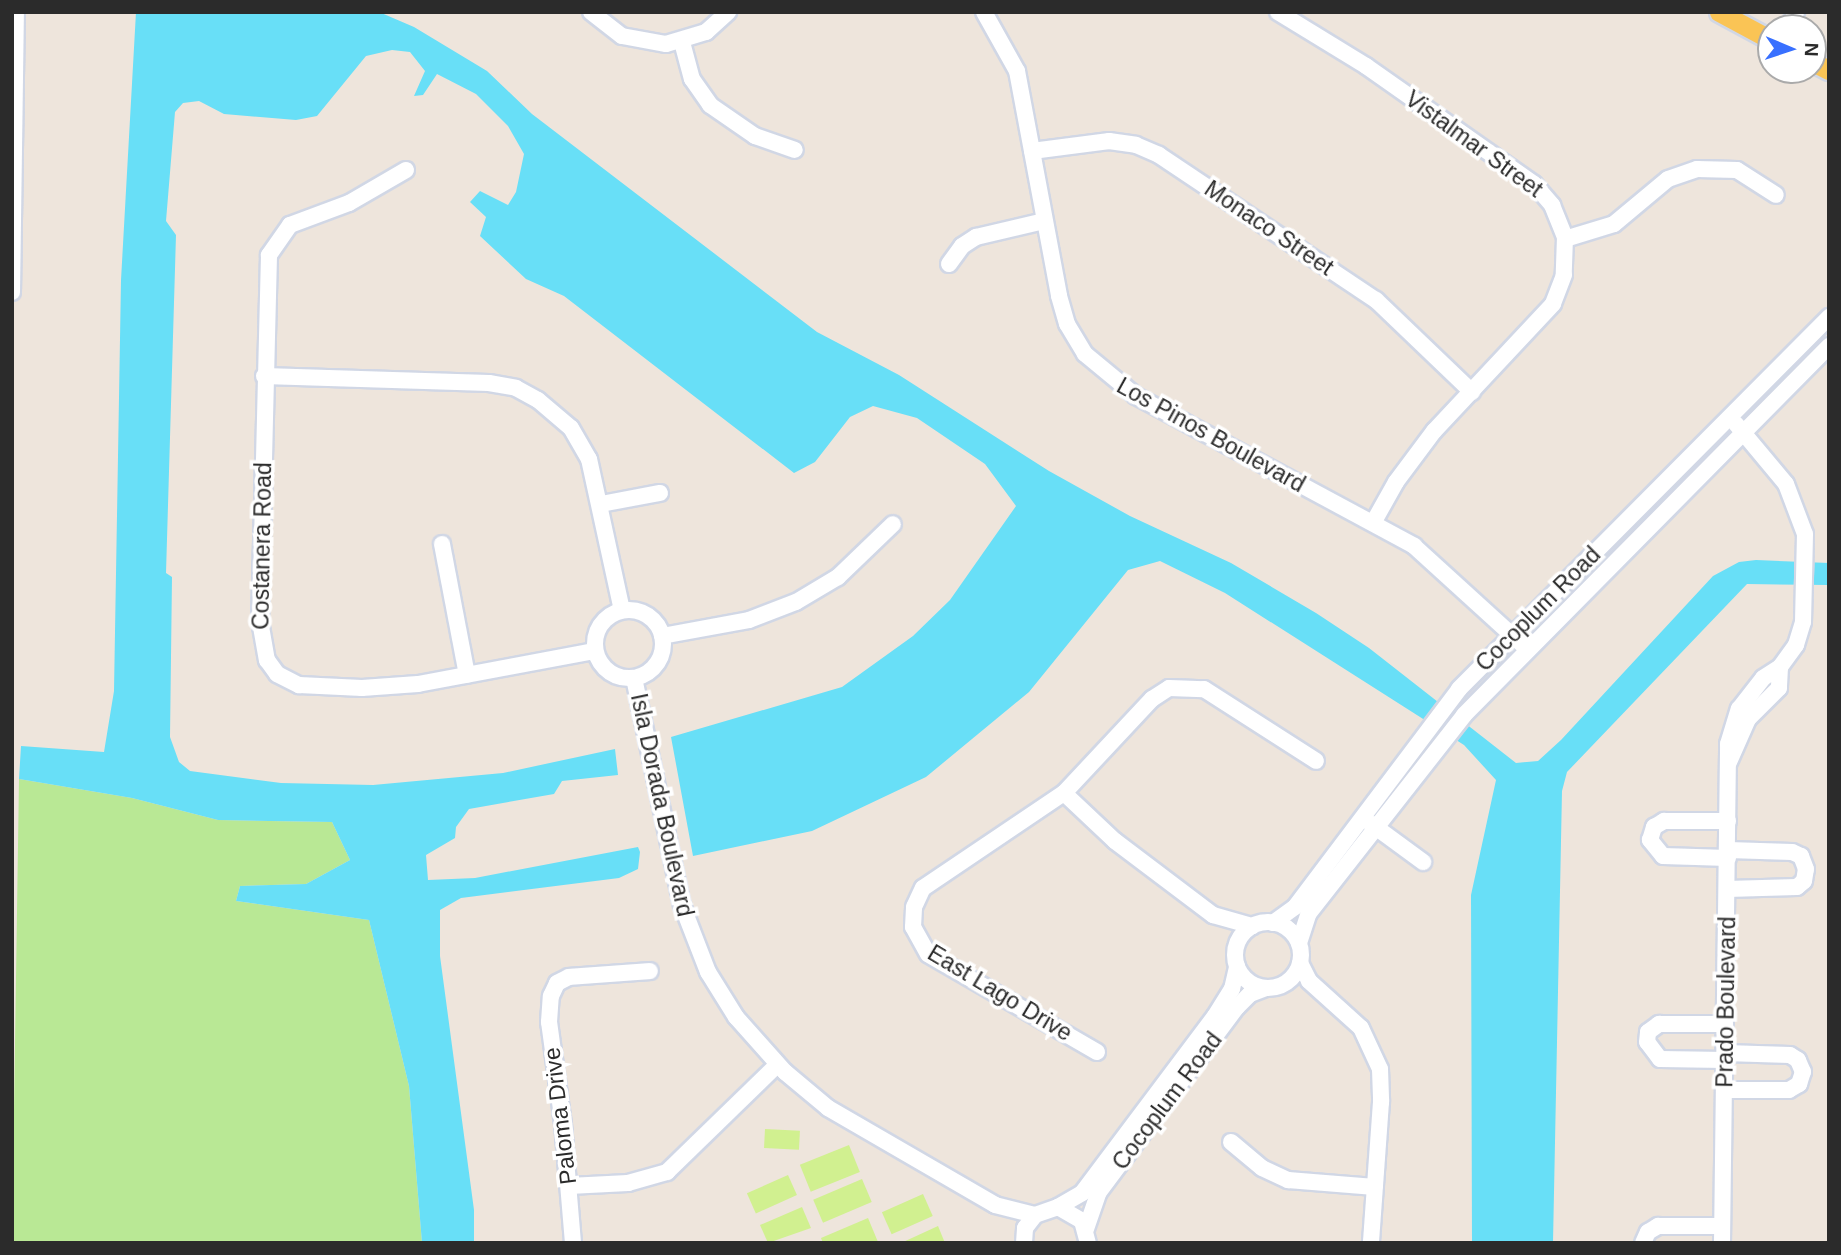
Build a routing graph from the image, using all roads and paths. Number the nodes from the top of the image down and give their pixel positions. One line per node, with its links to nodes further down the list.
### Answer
1 (16, 12): 16 (street)
2 (591, 12): 8 (street)
3 (728, 12): 8 (street)
4 (984, 12): 10 (street, Los Pinos Boulevard)
5 (1278, 12): 14 (street, Vistalmar Street)
6 (1719, 12): 7 (main road)
7 (1757, 32)
8 (682, 42): 9 (street)
9 (795, 150)
10 (1032, 151): 13 (street, Los Pinos Boulevard); 20 (street, Monaco Street)
11 (406, 170): 19 (street, Costanera Road)
12 (1776, 195): 14 (street)
13 (1044, 220): 15 (street); 25 (street, Los Pinos Boulevard)
14 (1565, 239): 20 (street, Vistalmar Street)
15 (949, 264)
16 (12, 292)
17 (1829, 317): 21 (street, Cocoplum Road)
18 (1829, 346): 22 (street, Cocoplum Road)
19 (264, 376): 24 (street); 33 (street, Costanera Road)
20 (1472, 392): 25 (street, Vistalmar Street)
21 (1730, 417): 22 (street, Prado Boulevard); 29 (street, Cocoplum Road)
22 (1744, 431): 31 (street, Cocoplum Road); 38 (street, Prado Boulevard)
23 (660, 493): 24 (street)
24 (601, 504): 28 (street)
25 (1373, 523): 29 (street, Los Pinos Boulevard)
26 (893, 524): 30 (street)
27 (442, 544): 33 (street)
28 (622, 610): 30 (street); 32 (street)
29 (1512, 634): 31 (street, Los Pinos Boulevard); 37 (street, Cocoplum Road)
30 (662, 636): 34 (street)
31 (1527, 649): 39 (street, Cocoplum Road)
32 (595, 651): 33 (street, Costanera Road); 34 (street)
33 (467, 675)
34 (634, 678): 56 (street, Isla Dorada Boulevard)
35 (1316, 761): 36 (street, East Lago Drive)
36 (1064, 793): 43 (street); 54 (street, East Lago Drive)
37 (1360, 815): 39 (street); 44 (street, Cocoplum Road)
38 (1728, 821): 40 (street, Prado Boulevard); 40 (street)
39 (1377, 828): 41 (street); 46 (street, Cocoplum Road)
40 (1728, 854): 42 (street, Prado Boulevard); 42 (street)
41 (1423, 862)
42 (1727, 888): 53 (street, Prado Boulevard)
43 (1213, 915): 45 (street); 47 (street)
44 (1273, 923): 45 (street); 46 (street)
45 (1252, 926): 47 (street)
46 (1298, 943): 48 (street, Cocoplum Road)
47 (1236, 949): 49 (street, Cocoplum Road)
48 (1300, 963): 51 (street, Cocoplum Road); 52 (street)
49 (1237, 967): 51 (street); 62 (street, Cocoplum Road)
50 (650, 971): 59 (street, Paloma Drive)
51 (1274, 987): 52 (street); 65 (street, Cocoplum Road)
52 (1324, 996): 60 (street)
53 (1725, 1024): 55 (street, Prado Boulevard); 55 (street)
54 (1097, 1052)
55 (1725, 1057): 57 (street, Prado Boulevard); 57 (street)
56 (777, 1065): 59 (street); 61 (street, Isla Dorada Boulevard)
57 (1725, 1090): 64 (street, Prado Boulevard)
58 (1231, 1142): 60 (street)
59 (569, 1186): 67 (street, Paloma Drive)
60 (1375, 1187): 68 (street)
61 (995, 1205): 63 (street, Isla Dorada Boulevard); 66 (street, Isla Dorada Boulevard)
62 (1058, 1208): 63 (street); 65 (street)
63 (1035, 1214): 66 (street)
64 (1722, 1226): 69 (street); 70 (street, Prado Boulevard)
65 (1087, 1236)
66 (1024, 1240)
67 (573, 1243)
68 (1371, 1243)
69 (1643, 1243)
70 (1722, 1243)

